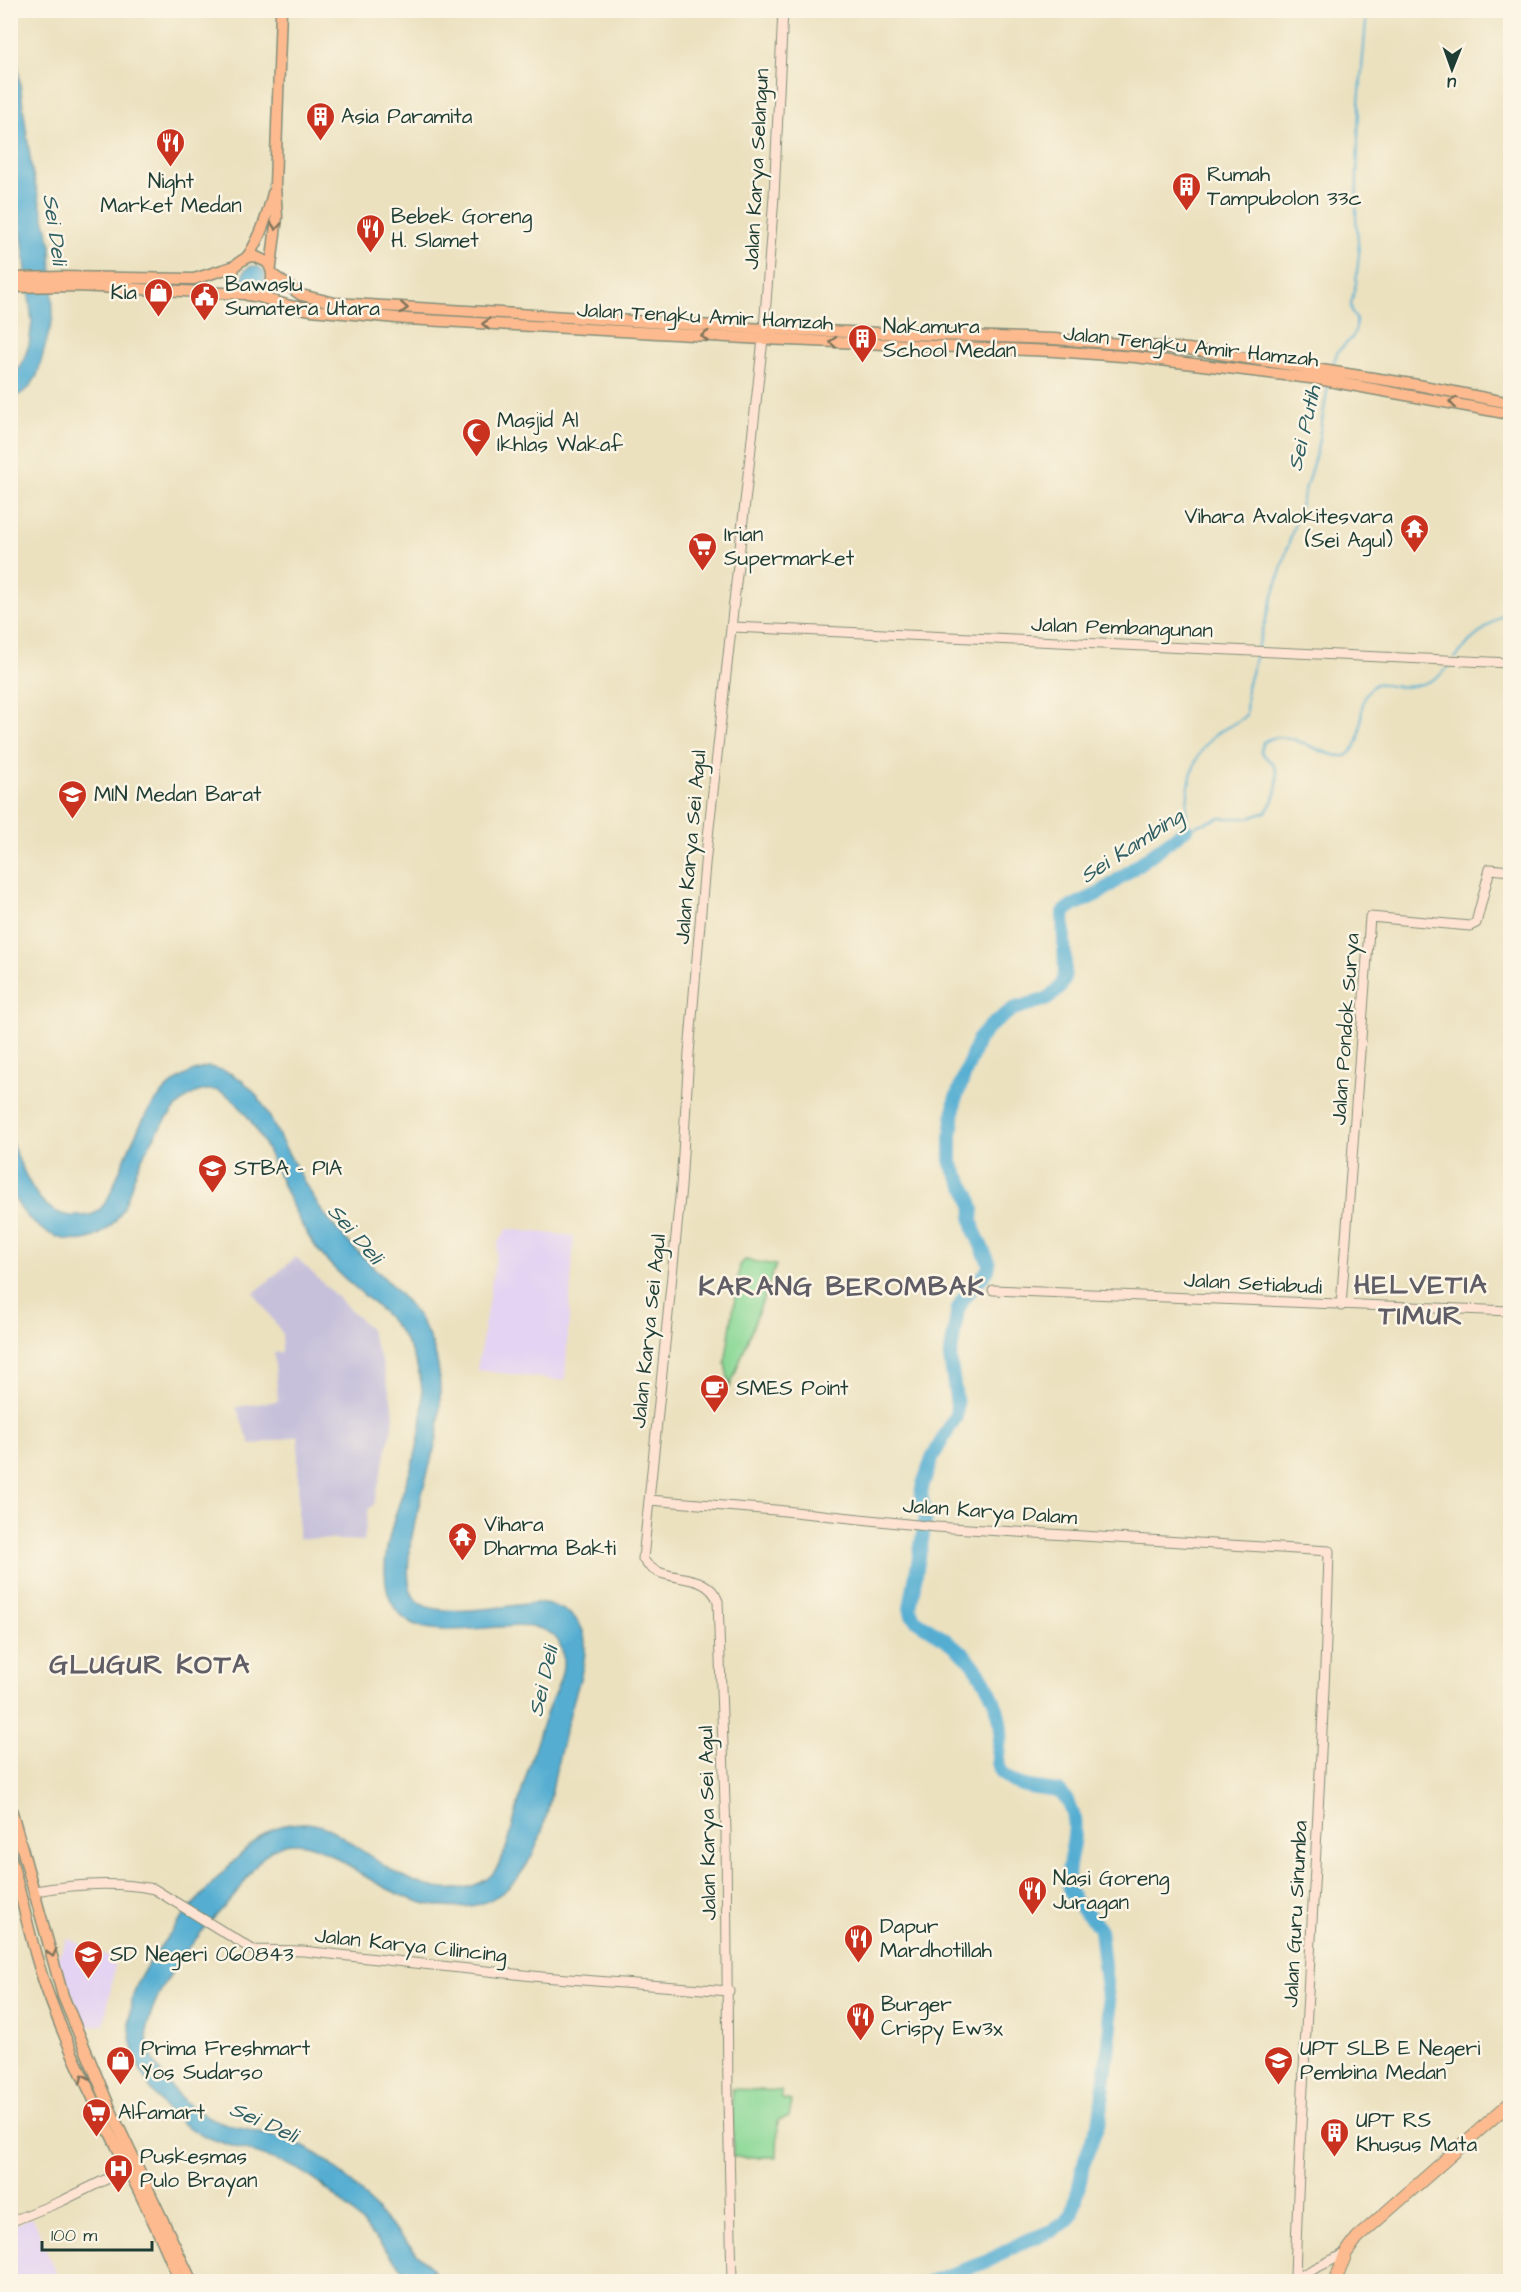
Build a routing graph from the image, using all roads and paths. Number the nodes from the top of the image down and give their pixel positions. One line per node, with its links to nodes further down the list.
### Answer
1 (281, 10): 3 (main road)
2 (783, 10): 11 (street, Jalan Karya Selangun)
3 (275, 185): 4 (main road); 6 (main road, one-way to 6)
4 (247, 257): 5 (main road); 6 (main road)
5 (235, 266): 7 (main road); 9 (main road)
6 (272, 271): 9 (main road); 10 (main road, Jalan Tengku Amir Hamzah, one-way to 10)
7 (60, 281): 8 (main road); 9 (main road, Jalan Tengku Amir Hamzah)
8 (14, 283)
9 (250, 295): 10 (main road, Jalan Tengku Amir Hamzah, one-way to 9)
10 (545, 322): 11 (main road, Jalan Tengku Amir Hamzah)
11 (764, 334): 12 (main road, Jalan Tengku Amir Hamzah); 14 (main road, Jalan Tengku Amir Hamzah, one-way to 11); 20 (street, Jalan Karya Sei Agul)
12 (979, 337): 13 (main road, Jalan Tengku Amir Hamzah); 14 (main road)
13 (1054, 339): 15 (main road); 16 (main road, Jalan Tengku Amir Hamzah)
14 (979, 349): 15 (main road, Jalan Tengku Amir Hamzah)
15 (1054, 351): 16 (main road, Jalan Tengku Amir Hamzah)
16 (1319, 374): 18 (main road, Jalan Tengku Amir Hamzah)
17 (1510, 403): 18 (main road, Jalan Tengku Amir Hamzah)
18 (1490, 404): 19 (main road, Jalan Tengku Amir Hamzah)
19 (1510, 414)
20 (733, 627): 21 (street, Jalan Pembangunan); 26 (street, Jalan Karya Sei Agul)
21 (1510, 663)
22 (1510, 871): 24 (street, Jalan Pondok Surya)
23 (993, 1290): 24 (street, Jalan Setiabudi)
24 (1341, 1306): 25 (street, Jalan Setiabudi)
25 (1510, 1311)
26 (649, 1500): 27 (street, Jalan Karya Dalam); 32 (street, Jalan Karya Sei Agul)
27 (1329, 1551): 37 (street, Jalan Guru Sinumba)
28 (10, 1805): 30 (main road)
29 (10, 1855): 31 (main road)
30 (36, 1894): 31 (main road); 32 (street, Jalan Karya Cilincing); 34 (main road, one-way to 34)
31 (22, 1897): 34 (main road, one-way to 31)
32 (729, 1992): 40 (street, Jalan Karya Sei Agul)
33 (1510, 2103): 36 (highway)
34 (131, 2167): 35 (street); 38 (main road); 39 (main road)
35 (10, 2222)
36 (1346, 2253): 37 (street); 41 (highway)
37 (1293, 2280)
38 (180, 2282)
39 (192, 2282)
40 (732, 2282)
41 (1335, 2282)

